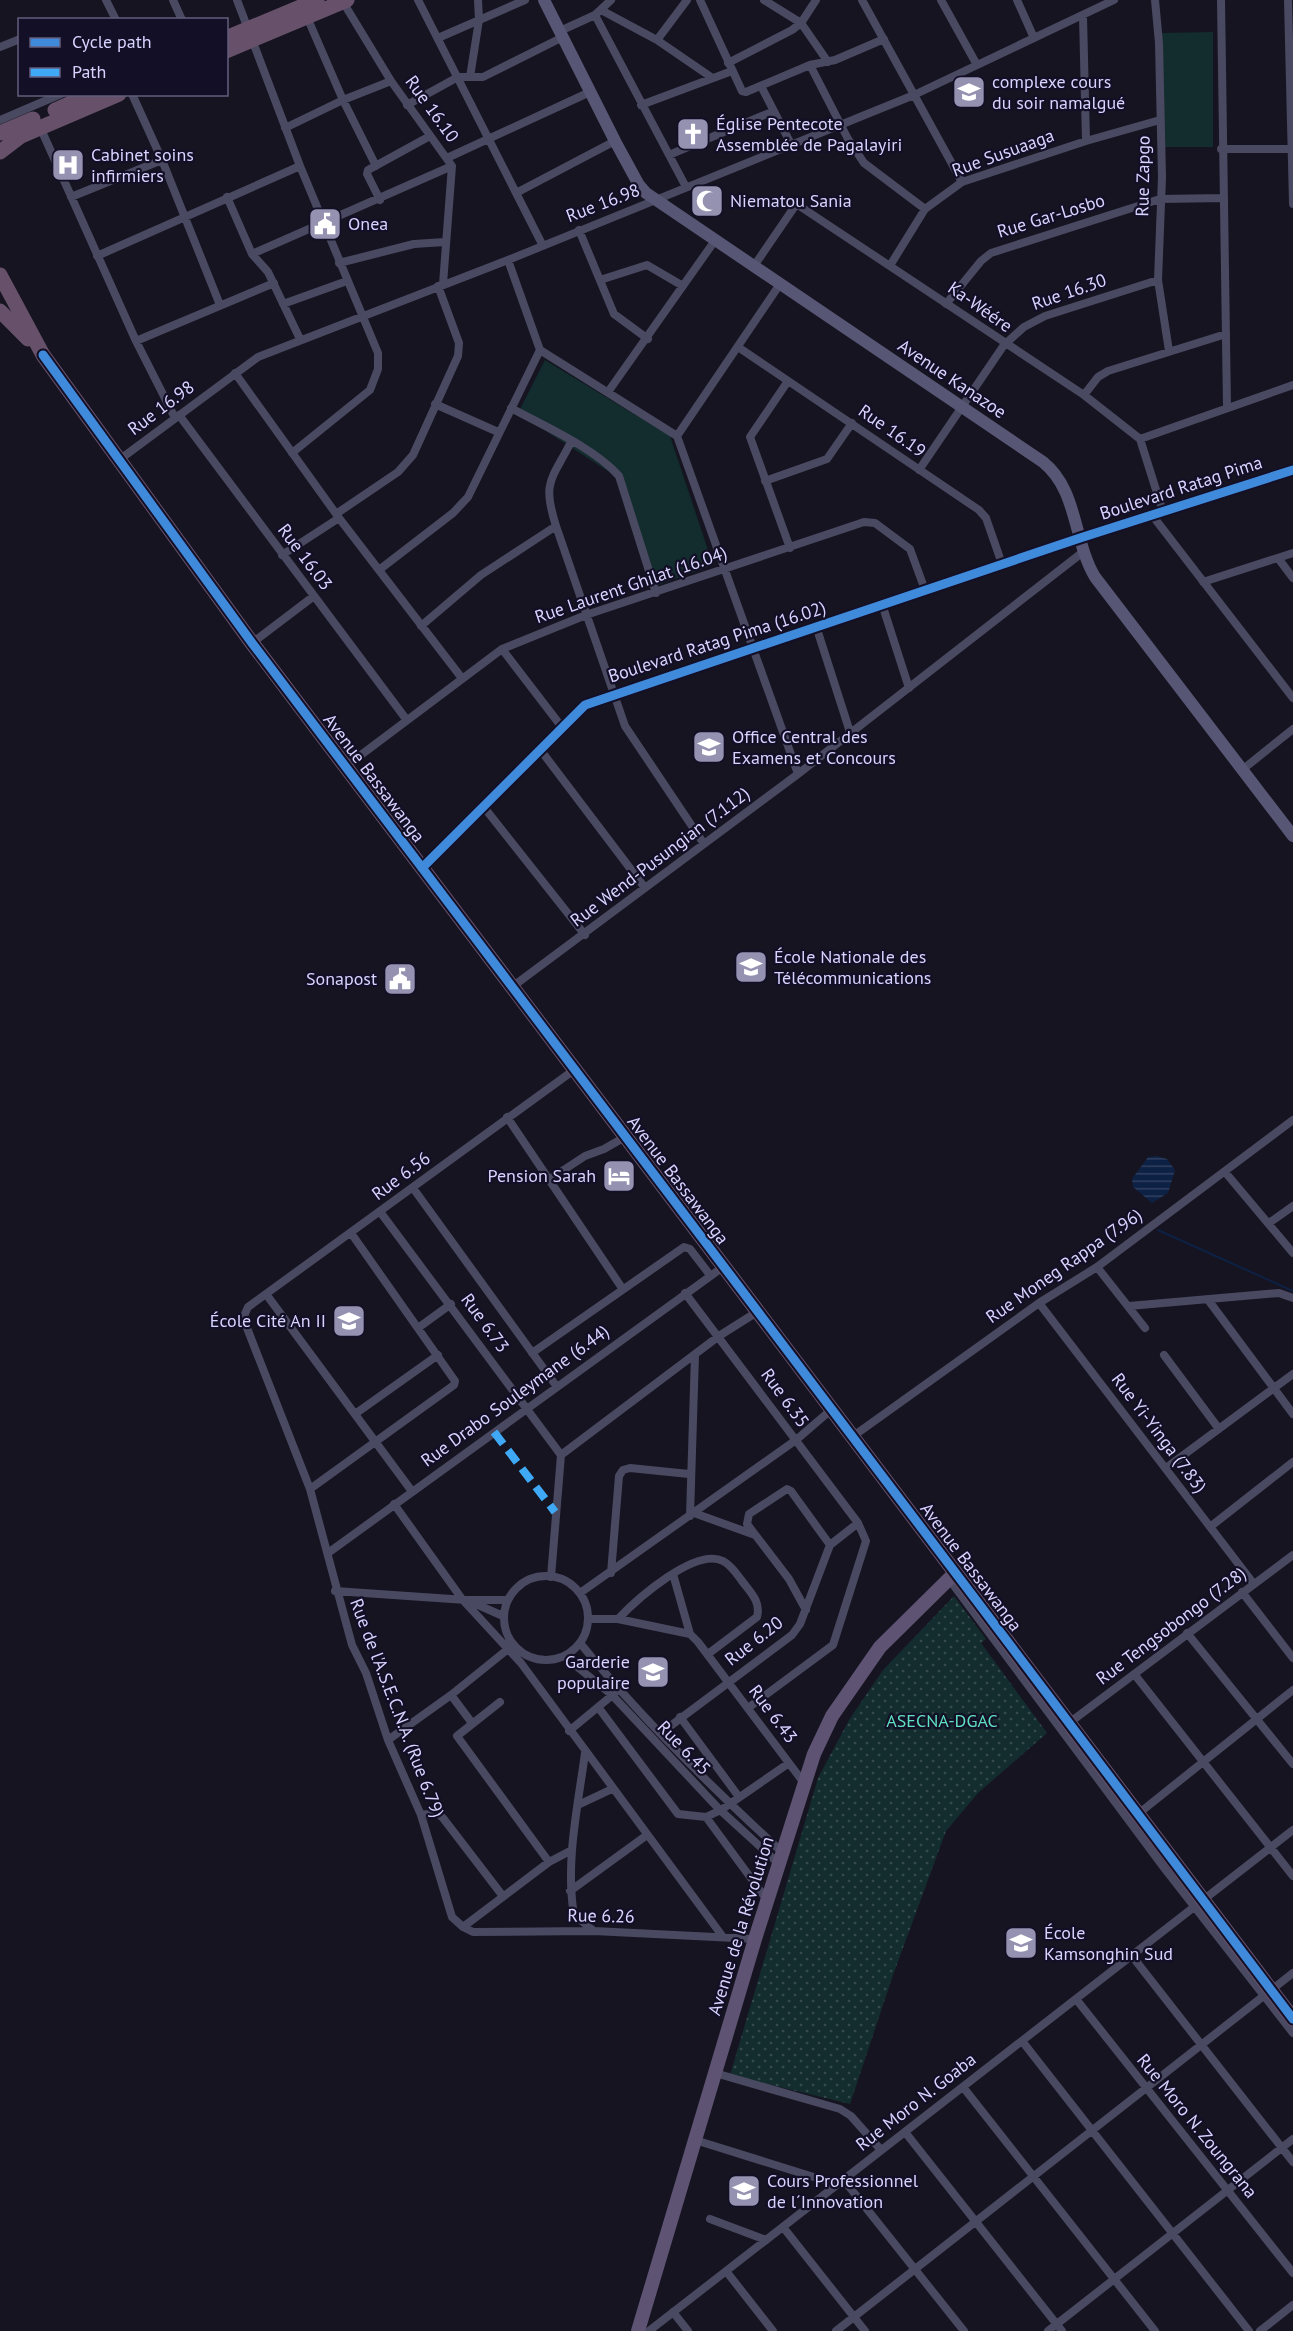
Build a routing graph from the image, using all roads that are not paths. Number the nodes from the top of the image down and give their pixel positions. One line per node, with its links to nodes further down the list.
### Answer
1 (106, 0): 24 (street)
2 (173, 0): 25 (street)
3 (237, 0): 29 (street)
4 (418, 0): 31 (street)
5 (478, 0): 26 (street)
6 (525, 0): 26 (street)
7 (544, 0): 28 (street, Avenue Kanazoe)
8 (611, 0): 22 (street)
9 (687, 0): 35 (street)
10 (699, 0): 42 (street)
11 (764, 0): 27 (street)
12 (816, 0): 27 (street)
13 (862, 0): 33 (street)
14 (941, 0): 41 (street)
15 (1017, 0): 32 (street)
16 (1114, 0): 23 (street, Rue 16.98)
17 (1155, 0): 59 (street, Rue Zapgo)
18 (1221, 0): 69 (street)
19 (1288, 0): 38 (street)
20 (345, 1): 21 (highway); 46 (street, Rue 16.10)
21 (310, 5): 29 (highway); 54 (street)
22 (598, 12): 28 (street); 35 (street); 56 (street)
23 (1083, 16): 32 (street, Rue 16.98); 67 (street)
24 (115, 18)
25 (181, 18)
26 (479, 20): 31 (street); 44 (street)
27 (801, 23): 39 (street); 42 (street)
28 (562, 34): 44 (street); 48 (street, Avenue Kanazoe)
29 (251, 35): 30 (highway); 37 (highway); 62 (street)
30 (228, 38)
31 (438, 38): 43 (street)
32 (1034, 38): 41 (street, Rue 16.98)
33 (884, 39): 39 (street); 49 (street)
34 (18, 40): 36 (street)
35 (657, 40): 45 (street)
36 (0, 47)
37 (228, 50)
38 (1292, 58): 70 (street)
39 (828, 62): 40 (street)
40 (810, 65): 47 (street); 60 (street)
41 (977, 65): 49 (street, Rue 16.98)
42 (730, 67): 45 (street); 47 (street)
43 (458, 77): 44 (street); 55 (street); 65 (street)
44 (470, 77)
45 (711, 77): 56 (street)
46 (391, 81): 54 (street); 55 (street, Rue 16.10)
47 (761, 86): 57 (street)
48 (590, 92): 65 (street); 66 (street, Avenue Kanazoe)
49 (914, 95): 60 (street, Rue 16.98); 78 (street)
50 (56, 96): 58 (street)
51 (86, 96): 63 (highway)
52 (114, 96): 61 (highway)
53 (133, 96): 74 (street)
54 (343, 100): 62 (street); 76 (street)
55 (407, 105): 64 (street, Rue 16.10)
56 (641, 105): 72 (street)
57 (774, 111): 68 (street); 72 (street)
58 (0, 120)
59 (1160, 120): 67 (street, Rue Susuaaga); 87 (street, Rue Zapgo)
60 (841, 124): 68 (street, Rue 16.98); 89 (street)
61 (40, 127): 71 (highway); 82 (street, Rue 16.03)
62 (285, 128): 75 (street)
63 (0, 133)
64 (430, 136): 73 (street, Rue 16.10); 76 (street)
65 (488, 137): 73 (street); 80 (street)
66 (615, 141): 80 (street); 86 (street, Avenue Kanazoe)
67 (1086, 141): 78 (street, Rue Susuaaga)
68 (791, 144): 79 (street, Rue 16.98)
69 (1221, 149): 70 (street); 84 (street)
70 (1291, 149): 81 (street)
71 (0, 152)
72 (669, 154): 79 (street)
73 (447, 158): 77 (street, Rue 16.10)
74 (162, 160): 82 (street); 90 (street)
75 (300, 166): 83 (street); 91 (street)
76 (375, 166): 85 (street)
77 (452, 166): 85 (street); 94 (street, Rue 16.10)
78 (962, 182): 89 (street, Rue Susuaaga)
79 (686, 187): 86 (street, Rue 16.98)
80 (516, 193): 95 (street)
81 (1293, 195): 88 (street)
82 (71, 197): 97 (street, Rue 16.03)
83 (227, 197): 90 (street); 96 (street)
84 (1224, 198): 87 (street, Rue Gar-Losbo); 115 (street)
85 (380, 200): 91 (street)
86 (656, 200): 92 (street, Rue 16.98); 93 (street, Avenue Kanazoe)
87 (1160, 200): 105 (street, Rue Zapgo); 111 (street, Rue Gar-Losbo)
88 (1293, 204)
89 (925, 209): 100 (street, Rue Susuaaga)
90 (185, 218): 97 (street); 112 (street)
91 (326, 224): 96 (street); 99 (street)
92 (579, 230): 95 (street, Rue 16.98); 104 (street)
93 (716, 239): 101 (street, Avenue Kanazoe); 109 (street)
94 (445, 242): 99 (street); 108 (street, Rue 16.10)
95 (542, 244): 98 (street, Rue 16.98)
96 (252, 254): 106 (street)
97 (97, 256): 118 (street, Rue 16.03)
98 (508, 260): 108 (street, Rue 16.98); 121 (street)
99 (339, 263): 103 (street)
100 (891, 264): 101 (street, Ka-Wéére); 111 (street, Ka-Wéére)
101 (754, 266): 107 (street, Avenue Kanazoe)
102 (0, 275): 123 (highway, Avenue Bassawanga)
103 (347, 280): 110 (street); 114 (street)
104 (600, 280): 109 (street); 117 (street)
105 (1158, 280): 119 (street, Rue 16.30); 122 (street, Rue Zapgo)
106 (274, 283): 110 (street); 112 (street)
107 (780, 284): 120 (street); 130 (street, Avenue Kanazoe)
108 (440, 285): 114 (street, Rue 16.98); 129 (street, Rue 16.10)
109 (683, 286): 117 (street)
110 (284, 304): 116 (street)
111 (946, 304): 119 (street, Ka-Wéére)
112 (220, 305): 118 (street)
113 (0, 311): 123 (highway, Avenue Bassawanga)
114 (364, 317): 116 (street, Rue 16.98); 139 (street)
115 (1226, 334): 122 (street); 131 (street)
116 (300, 339): 124 (street, Rue 16.98)
117 (648, 339): 127 (street)
118 (136, 341): 133 (street, Rue 16.03)
119 (1004, 345): 128 (street, Ka-Wéére); 130 (street, Rue 16.30)
120 (738, 347): 125 (street, Rue 16.19); 136 (street)
121 (540, 350): 127 (street); 132 (street)
122 (1169, 351): 128 (street)
123 (43, 355): 140 (highway, Avenue Bassawanga)
124 (235, 373): 133 (street, Rue 16.98); 139 (street)
125 (788, 381): 134 (street, Rue 16.19); 143 (street)
126 (1293, 385): 131 (street)
127 (608, 392): 136 (street)
128 (1084, 395): 137 (street, Ka-Wéére)
129 (435, 404): 135 (street); 145 (street, Rue 16.10)
130 (962, 407): 141 (street, Rue 16.30); 147 (street, Avenue Kanazoe)
131 (1227, 407): 137 (street)
132 (511, 408): 135 (street); 138 (street)
133 (177, 417): 140 (street, Rue 16.98); 151 (street, Rue 16.03)
134 (852, 423): 141 (street, Rue 16.19); 143 (street)
135 (498, 432): 154 (street)
136 (677, 436): 155 (street)
137 (1140, 439): 144 (street)
138 (571, 442): 146 (street); 159 (street)
139 (291, 453): 145 (street)
140 (119, 460): 165 (highway, Avenue Bassawanga)
141 (919, 470): 153 (street, Rue 16.19)
142 (1293, 470): 144 (street, Boulevard Ratag Pima)
143 (765, 481): 148 (street)
144 (1157, 513): 147 (street, Boulevard Ratag Pima); 157 (street)
145 (338, 516): 151 (street, Rue 16.10); 154 (street)
146 (556, 526): 162 (street); 163 (street)
147 (1080, 538): 149 (street, Avenue Kanazoe); 153 (street, Boulevard Ratag Pima (16.02))
148 (790, 548): 155 (street, Rue Laurent Ghilat (16.04)); 158 (street, Rue Laurent Ghilat (16.04))
149 (1083, 552): 169 (street, Rue Wend-Pusungian (7.112)); 178 (street, Avenue Kanazoe)
150 (1293, 553): 152 (street)
151 (282, 555): 160 (street, Rue 16.03)
152 (1278, 558): 156 (street); 157 (street)
153 (1002, 564): 158 (street, Boulevard Ratag Pima (16.02))
154 (379, 570): 163 (street)
155 (724, 571): 159 (street, Rue Laurent Ghilat (16.04)); 166 (street)
156 (1293, 578)
157 (1203, 582): 171 (street)
158 (925, 590): 161 (street, Boulevard Ratag Pima (16.02))
159 (656, 594): 162 (street, Rue Laurent Ghilat (16.04))
160 (314, 596): 165 (street); 172 (street, Rue 16.03)
161 (882, 604): 164 (street, Boulevard Ratag Pima (16.02)); 169 (street)
162 (586, 615): 167 (street, Rue Laurent Ghilat (16.04)); 170 (street)
163 (421, 626): 168 (street)
164 (816, 626): 166 (street, Boulevard Ratag Pima (16.02)); 175 (street)
165 (252, 644): 177 (highway, Avenue Bassawanga)
166 (750, 648): 170 (street, Boulevard Ratag Pima (16.02)); 179 (street)
167 (502, 649): 168 (street, Rue Laurent Ghilat (16.04)); 173 (street)
168 (461, 677): 172 (street, Rue Laurent Ghilat (16.04))
169 (909, 688): 175 (street, Rue Wend-Pusungian (7.112))
170 (614, 694): 173 (street, Boulevard Ratag Pima (16.02)); 182 (street)
171 (1293, 698)
172 (406, 719): 177 (street, Rue Laurent Ghilat (16.04))
173 (561, 726): 176 (street, Boulevard Ratag Pima (16.02))
174 (1293, 729): 178 (street)
175 (850, 732): 179 (street, Rue Wend-Pusungian (7.112))
176 (539, 748): 180 (street, Boulevard Ratag Pima (16.02)); 184 (street)
177 (345, 767): 183 (highway, Avenue Bassawanga)
178 (1242, 770): 181 (street, Avenue Kanazoe)
179 (798, 774): 182 (street, Rue Wend-Pusungian (7.112))
180 (483, 806): 183 (street, Boulevard Ratag Pima (16.02)); 185 (street)
181 (1292, 832)
182 (704, 844): 184 (street, Rue Wend-Pusungian (7.112))
183 (422, 868): 186 (highway, Avenue Bassawanga)
184 (645, 888): 185 (street, Rue Wend-Pusungian (7.112))
185 (585, 934): 186 (street, Rue Wend-Pusungian (7.112))
186 (512, 987): 187 (highway, Avenue Bassawanga)
187 (574, 1070): 188 (street, Rue 6.56); 190 (highway, Avenue Bassawanga)
188 (507, 1117): 192 (street); 193 (street, Rue 6.56)
189 (1293, 1120): 191 (street, Rue Moneg Rappa (7.96))
190 (625, 1137): 192 (street); 200 (highway, Avenue Bassawanga)
191 (1225, 1172): 196 (street); 199 (street, Rue Moneg Rappa (7.96))
192 (550, 1179): 201 (street)
193 (413, 1188): 195 (street, Rue 6.56); 214 (street)
194 (1293, 1206): 196 (street)
195 (381, 1213): 197 (street, Rue 6.56); 207 (street, Rue 6.73)
196 (1269, 1223): 198 (street)
197 (351, 1233): 203 (street, Rue 6.56); 211 (street)
198 (1293, 1253)
199 (1097, 1267): 206 (street, Rue Moneg Rappa (7.96)); 208 (street)
200 (716, 1271): 201 (street); 202 (street, Rue Drabo Souleymane (6.44)); 210 (highway, Avenue Bassawanga)
201 (622, 1288): 214 (street)
202 (685, 1293): 213 (street, Rue 6.35); 219 (street, Rue Drabo Souleymane (6.44))
203 (266, 1294): 209 (street, Rue 6.56); 223 (street)
204 (1293, 1298): 205 (street)
205 (1209, 1301): 208 (street); 220 (street)
206 (1039, 1303): 226 (street, Rue Moneg Rappa (7.96)); 231 (street, Rue Yi-Yinga (7.83))
207 (451, 1304): 211 (street); 221 (street, Rue 6.73)
208 (1129, 1306): 212 (street)
209 (248, 1307): 233 (street, Rue de l'A.S.E.C.N.A. (Rue 6.79))
210 (757, 1312): 213 (street); 222 (highway, Avenue Bassawanga)
211 (418, 1328): 215 (street)
212 (1145, 1328)
213 (719, 1336): 216 (street); 227 (street, Rue 6.35)
214 (532, 1353): 219 (street)
215 (438, 1355): 223 (street); 228 (street)
216 (695, 1355): 229 (street); 232 (street)
217 (1164, 1355): 225 (street)
218 (1293, 1374): 220 (street)
219 (557, 1387): 221 (street, Rue Drabo Souleymane (6.44))
220 (1274, 1388): 224 (street); 225 (street)
221 (527, 1408): 229 (street, Rue 6.73); 234 (street, Rue Drabo Souleymane (6.44))
222 (831, 1410): 226 (highway, Avenue Bassawanga); 227 (street)
223 (355, 1414): 228 (street)
224 (1293, 1414)
225 (1219, 1429): 231 (street)
226 (852, 1437): 245 (highway, Avenue Bassawanga)
227 (796, 1440): 236 (street); 237 (street, Rue 6.35)
228 (374, 1441): 233 (street); 234 (street)
229 (561, 1455): 246 (street)
230 (1293, 1462): 238 (street)
231 (1166, 1468): 238 (street, Rue Yi-Yinga (7.83))
232 (689, 1474): 236 (street); 243 (street)
233 (310, 1489): 241 (street, Rue de l'A.S.E.C.N.A. (Rue 6.79))
234 (411, 1490): 235 (street, Rue Drabo Souleymane (6.44))
235 (394, 1504): 241 (street, Rue Drabo Souleymane (6.44)); 252 (street)
236 (692, 1515): 239 (street); 243 (street)
237 (858, 1523): 240 (street); 271 (street)
238 (1210, 1527): 247 (street, Rue Yi-Yinga (7.83))
239 (756, 1535): 240 (street); 253 (street)
240 (830, 1545): 253 (street, Rue 6.20)
241 (328, 1553): 248 (street, Rue de l'A.S.E.C.N.A. (Rue 6.79))
242 (1293, 1555): 247 (street, Rue Tengsobongo (7.28))
243 (611, 1574): 250 (street)
244 (673, 1574): 256 (street); 258 (street); 261 (street)
245 (952, 1576): 275 (highway, Avenue Bassawanga); 286 (main road, Avenue de la Révolution); 305 (street)
246 (551, 1577): 250 (street); 251 (street)
247 (1253, 1583): 249 (street, Rue Tengsobongo (7.28))
248 (335, 1591): 252 (street); 278 (street, Rue de l'A.S.E.C.N.A. (Rue 6.79))
249 (1242, 1592): 257 (street, Rue Tengsobongo (7.28)); 263 (street)
250 (580, 1593): 255 (street)
251 (507, 1599): 252 (street); 254 (street)
252 (464, 1600): 254 (street); 260 (street)
253 (806, 1610): 265 (street, Rue 6.20)
254 (503, 1616): 262 (street)
255 (588, 1619): 256 (street); 259 (street)
256 (618, 1619): 258 (street)
257 (1187, 1633): 264 (street, Rue Tengsobongo (7.28)); 273 (street)
258 (690, 1634): 261 (street, Rue 6.43)
259 (580, 1643): 262 (street); 267 (street, Rue 6.45)
260 (508, 1649): 268 (street); 276 (street)
261 (708, 1654): 265 (street, Rue 6.43)
262 (566, 1656): 267 (street, Rue 6.45)
263 (1293, 1658)
264 (1135, 1675): 275 (street, Rue Tengsobongo (7.28)); 282 (street)
265 (728, 1682): 271 (street, Rue 6.43); 272 (street, Rue 6.20)
266 (1293, 1690): 273 (street)
267 (615, 1693): 270 (street); 277 (street, Rue 6.45); 279 (street, Rue 6.45)
268 (451, 1695): 274 (street); 278 (street)
269 (500, 1702): 274 (street)
270 (598, 1707): 276 (street); 294 (street)
271 (748, 1708): 281 (street, Rue 6.43)
272 (680, 1717): 277 (street, Rue 6.20); 288 (street)
273 (1256, 1719): 282 (street); 283 (street)
274 (472, 1723): 300 (street)
275 (1070, 1723): 292 (highway, Avenue Bassawanga)
276 (569, 1731): 280 (street)
277 (663, 1735): 279 (street, Rue 6.20); 284 (street, Rue 6.45)
278 (388, 1740): 293 (street, Rue de l'A.S.E.C.N.A. (Rue 6.79))
279 (657, 1746): 285 (street, Rue 6.45)
280 (585, 1753): 287 (street); 290 (street)
281 (789, 1763): 286 (street, Rue 6.43); 288 (street)
282 (1203, 1763): 292 (street); 297 (street)
283 (1293, 1764)
284 (696, 1770): 285 (street); 289 (street, Rue 6.45)
285 (689, 1778): 291 (street, Rue 6.45)
286 (804, 1783): 299 (main road, Avenue de la Révolution)
287 (612, 1789): 290 (street); 296 (street)
288 (739, 1797): 289 (street)
289 (729, 1804): 291 (street); 299 (street, Rue 6.45)
290 (578, 1805): 298 (street)
291 (721, 1810): 294 (street); 299 (street, Rue 6.45)
292 (1138, 1814): 305 (highway, Avenue Bassawanga)
293 (421, 1815): 303 (street); 306 (street, Rue de l'A.S.E.C.N.A. (Rue 6.79))
294 (705, 1817): 304 (street)
295 (1293, 1830): 297 (street, Rue Moro N. Goaba)
296 (647, 1835): 302 (street); 308 (street)
297 (1271, 1847): 301 (street); 305 (street, Rue Moro N. Goaba)
298 (572, 1850): 300 (street); 302 (street)
299 (780, 1858): 304 (main road, Avenue de la Révolution)
300 (549, 1862): 303 (street)
301 (1293, 1876)
302 (570, 1891): 307 (street)
303 (502, 1895): 306 (street)
304 (767, 1900): 309 (main road, Avenue de la Révolution)
305 (1200, 1904): 310 (street, Rue Moro N. Goaba); 312 (highway, Avenue Bassawanga)
306 (463, 1927): 307 (street, Rue 6.26)
307 (594, 1931): 308 (street, Rue 6.26)
308 (723, 1937): 309 (street, Rue 6.26)
309 (755, 1939): 318 (main road, Avenue de la Révolution)
310 (1132, 1956): 313 (street, Rue Moro N. Goaba); 317 (street)
311 (1293, 1973): 312 (street)
312 (1268, 1994): 314 (highway, Avenue Bassawanga); 315 (street); 317 (street)
313 (1076, 1999): 316 (street, Rue Moro N. Goaba); 320 (street, Rue Moro N. Zoungrana)
314 (1293, 2019)
315 (1293, 2033)
316 (1022, 2041): 319 (street, Rue Moro N. Goaba); 321 (street)
317 (1200, 2044): 320 (street); 325 (street)
318 (715, 2073): 324 (main road, Avenue de la Révolution); 326 (street)
319 (963, 2087): 322 (street, Rue Moro N. Goaba); 328 (street)
320 (1144, 2088): 321 (street); 330 (street, Rue Moro N. Zoungrana)
321 (1091, 2130): 328 (street); 334 (street)
322 (905, 2132): 326 (street, Rue Moro N. Goaba); 332 (street)
323 (1293, 2139): 325 (street)
324 (695, 2140): 329 (street); 344 (main road, Avenue de la Révolution)
325 (1282, 2147): 327 (street); 330 (street)
326 (881, 2150): 329 (street, Rue Moro N. Goaba)
327 (1293, 2162)
328 (1033, 2176): 332 (street); 339 (street)
329 (840, 2182): 333 (street, Rue Moro N. Goaba); 336 (street)
330 (1228, 2192): 334 (street); 338 (street, Rue Moro N. Zoungrana)
331 (710, 2219): 335 (street)
332 (975, 2221): 336 (street); 343 (street)
333 (783, 2227): 335 (street, Rue Moro N. Goaba); 342 (street)
334 (1173, 2232): 339 (street); 353 (street)
335 (766, 2240): 337 (street, Rue Moro N. Goaba)
336 (915, 2269): 342 (street); 350 (street)
337 (726, 2271): 341 (street, Rue Moro N. Goaba); 347 (street)
338 (1293, 2273)
339 (1114, 2279): 343 (street); 352 (street)
340 (1293, 2305): 354 (street)
341 (673, 2312): 345 (street, Rue Moro N. Goaba); 346 (street)
342 (854, 2317): 348 (street); 349 (street)
343 (1059, 2328): 351 (street)
344 (638, 2331)
345 (649, 2331)
346 (688, 2331)
347 (773, 2331)
348 (836, 2331)
349 (865, 2331)
350 (964, 2331)
351 (1048, 2331)
352 (1155, 2331)
353 (1249, 2331)
354 (1260, 2331)

